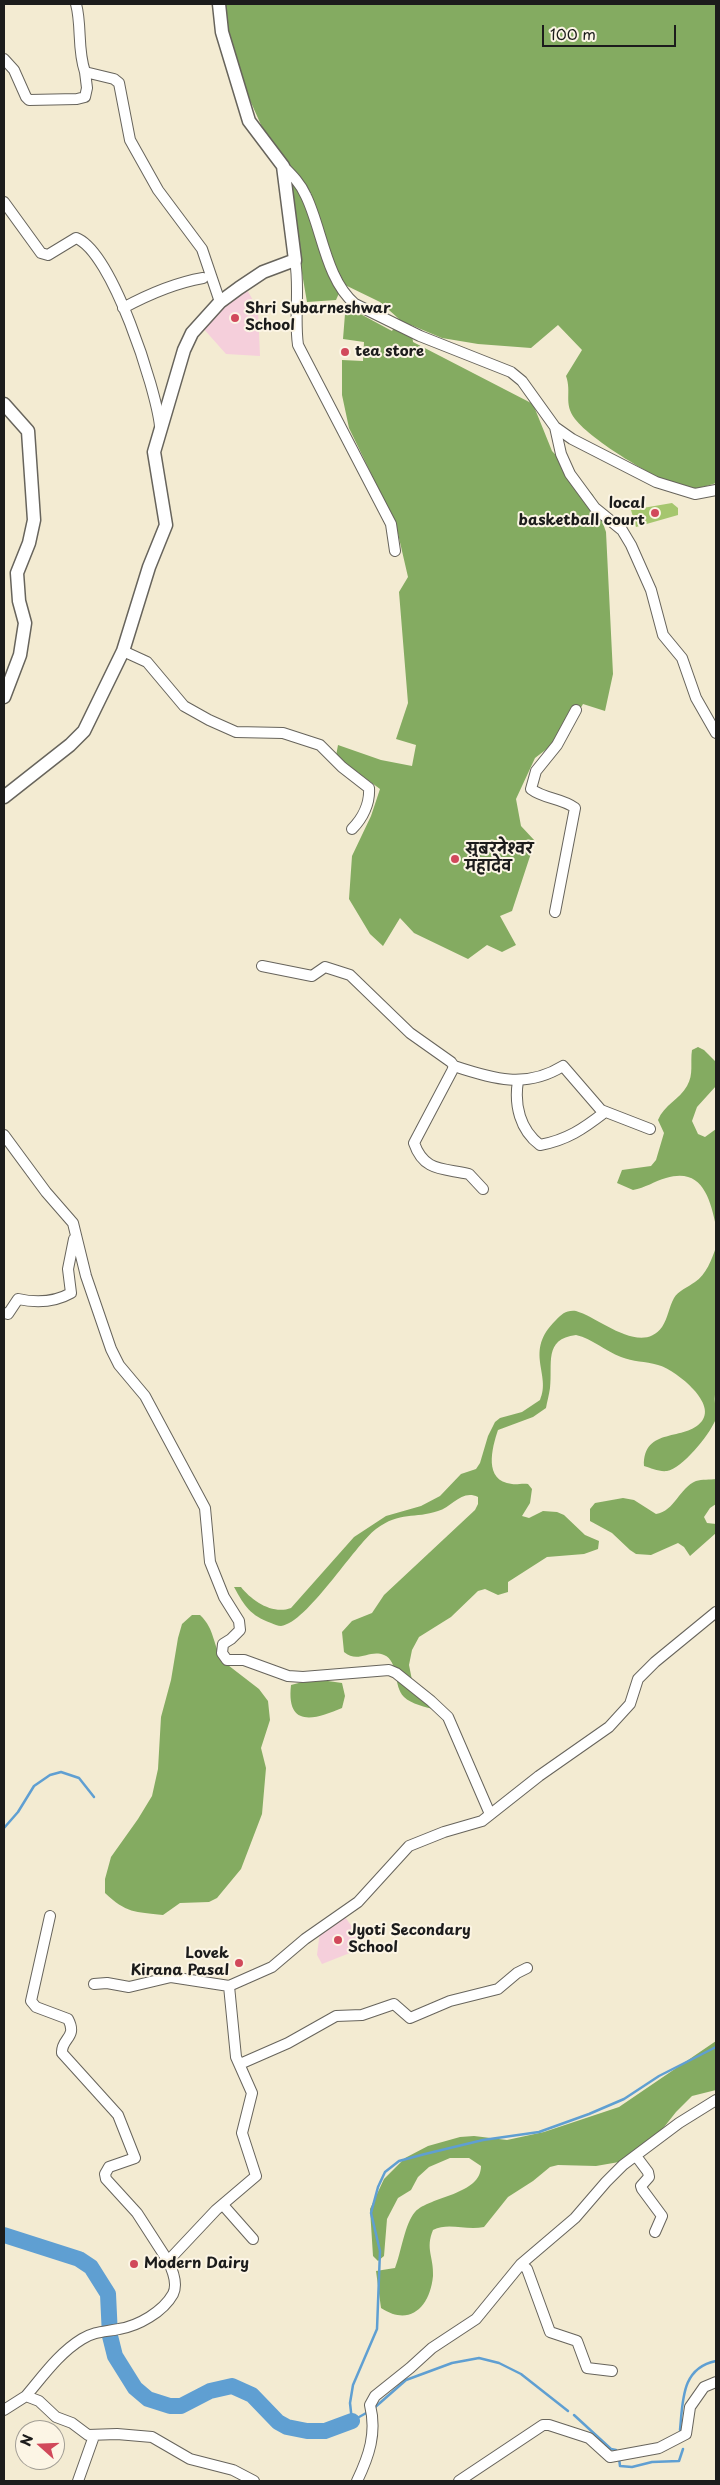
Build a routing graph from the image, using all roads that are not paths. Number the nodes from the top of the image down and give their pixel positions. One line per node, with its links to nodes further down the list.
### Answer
1 (76, 4): 4 (street)
2 (219, 4): 5 (street)
3 (4, 59): 4 (street)
4 (85, 72): 9 (street)
5 (283, 166): 7 (street); 13 (street)
6 (4, 202): 10 (street)
7 (295, 260): 9 (street); 15 (street)
8 (203, 278): 10 (street)
9 (220, 302): 12 (street)
10 (124, 308): 12 (street)
11 (4, 404): 17 (street)
12 (160, 426): 16 (street)
13 (555, 427): 14 (street); 19 (street)
14 (716, 490)
15 (396, 551)
16 (123, 651): 20 (street); 21 (street)
17 (4, 697)
18 (576, 710): 22 (street)
19 (716, 732)
20 (4, 796)
21 (352, 829)
22 (555, 912)
23 (262, 966): 24 (street)
24 (454, 1066): 25 (street); 29 (street)
25 (518, 1081): 26 (street); 26 (street)
26 (605, 1112): 27 (street)
27 (650, 1129)
28 (4, 1135): 30 (street)
29 (483, 1189)
30 (75, 1233): 31 (street); 33 (street)
31 (4, 1313)
32 (716, 1612): 33 (street)
33 (490, 1814): 37 (street)
34 (50, 1916): 44 (street)
35 (526, 1968): 38 (street)
36 (94, 1984): 37 (street)
37 (229, 1986): 38 (street)
38 (240, 2064): 41 (street)
39 (716, 2100): 40 (street)
40 (636, 2156): 42 (street); 45 (street)
41 (223, 2205): 43 (street); 44 (street)
42 (655, 2232)
43 (253, 2239)
44 (168, 2261): 48 (street)
45 (521, 2264): 46 (street); 53 (street)
46 (612, 2371)
47 (716, 2382): 54 (street)
48 (26, 2396): 49 (street); 50 (street)
49 (4, 2410)
50 (94, 2436): 51 (street); 52 (street)
51 (78, 2481)
52 (254, 2481)
53 (357, 2481)
54 (459, 2481)

